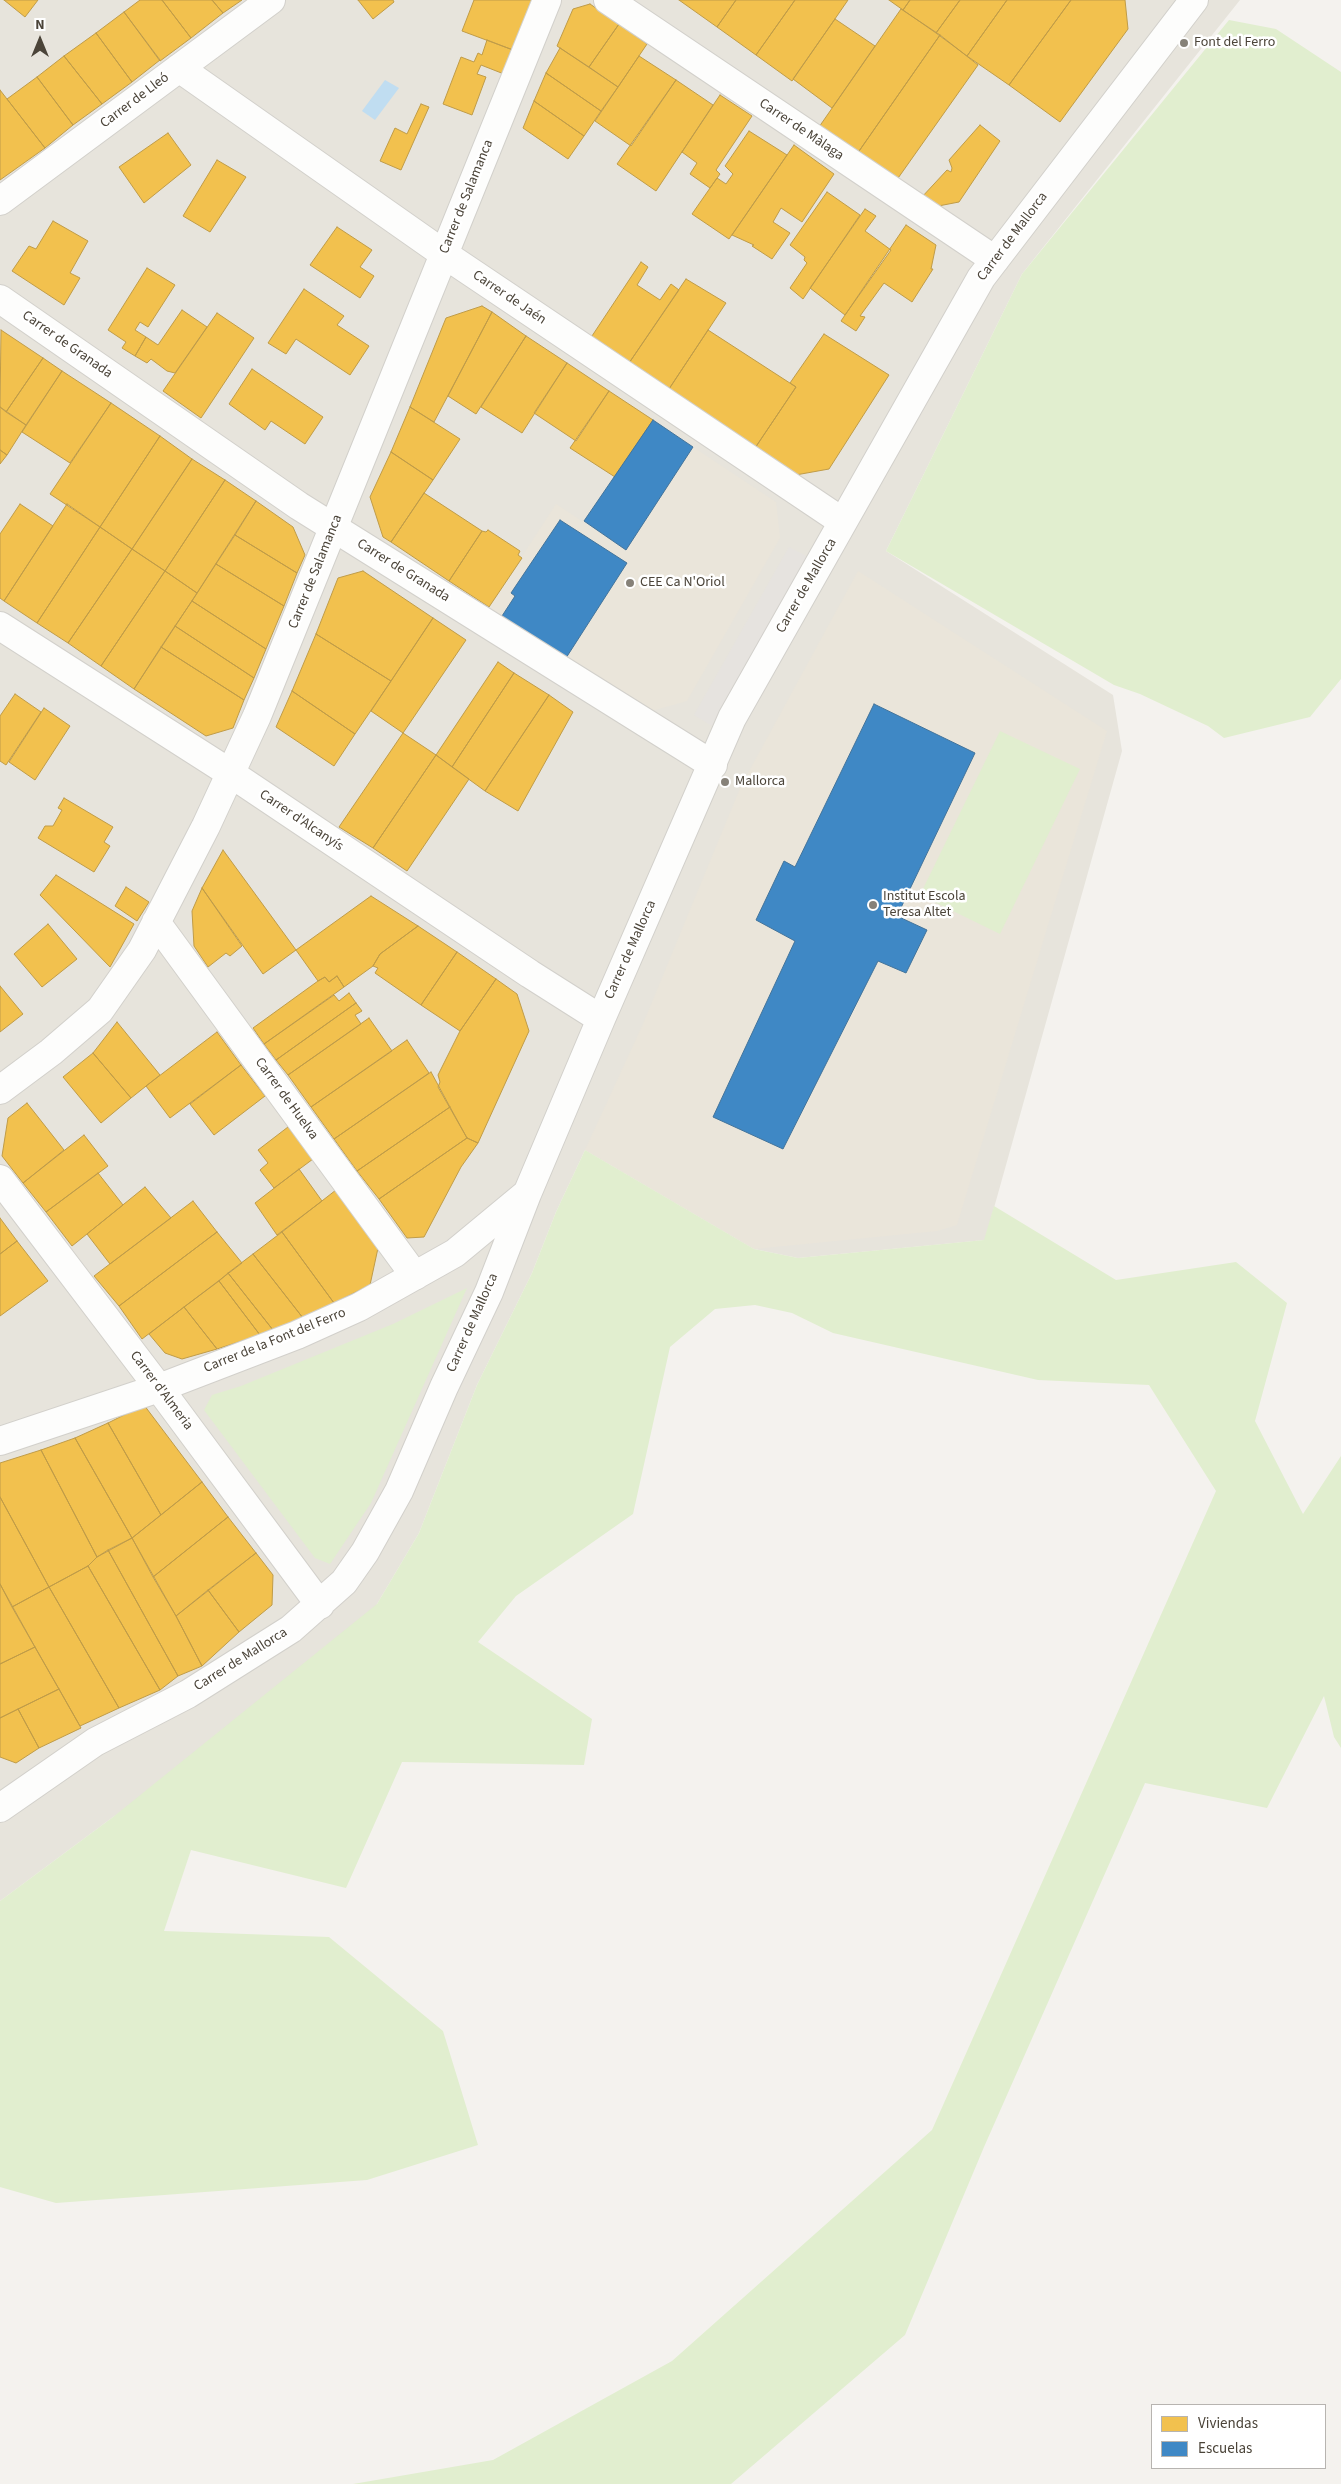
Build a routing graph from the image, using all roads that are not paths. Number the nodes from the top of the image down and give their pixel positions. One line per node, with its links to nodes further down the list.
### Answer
1 (271, 0): 5 (street, Carrer de Lleó)
2 (547, 0): 7 (street, Carrer de Salamanca)
3 (608, 0): 8 (street, Carrer de Màlaga)
4 (1182, 4): 8 (street, Carrer de Mallorca)
5 (179, 68): 6 (street, Carrer de Lleó); 7 (street, Carrer de Jaén)
6 (0, 201)
7 (444, 254): 10 (street, Carrer de Jaén); 11 (street, Carrer de Salamanca)
8 (995, 260): 10 (street, Carrer de Mallorca)
9 (0, 299): 11 (street, Carrer de Granada)
10 (843, 522): 13 (street, Carrer de Mallorca)
11 (334, 528): 13 (street, Carrer de Granada); 14 (street, Carrer de Salamanca)
12 (0, 626): 14 (street, Carrer d'Alcanyís)
13 (712, 765): 16 (street, Carrer de Mallorca)
14 (230, 774): 15 (street, Carrer de Salamanca); 16 (street, Carrer d'Alcanyís)
15 (156, 922): 17 (street, Carrer de Salamanca); 20 (street, Carrer de Huelva)
16 (601, 1019): 19 (street, Carrer de Mallorca)
17 (0, 1090)
18 (0, 1179): 21 (street, Carrer d'Almeria)
19 (527, 1194): 20 (street, Carrer de la Font del Ferro); 23 (street, Carrer de Mallorca)
20 (415, 1276): 21 (street, Carrer de la Font del Ferro)
21 (159, 1388): 22 (street, Carrer de la Font del Ferro); 23 (street, Carrer d'Almeria)
22 (0, 1441)
23 (320, 1605): 24 (street, Carrer de Mallorca)
24 (0, 1808)

